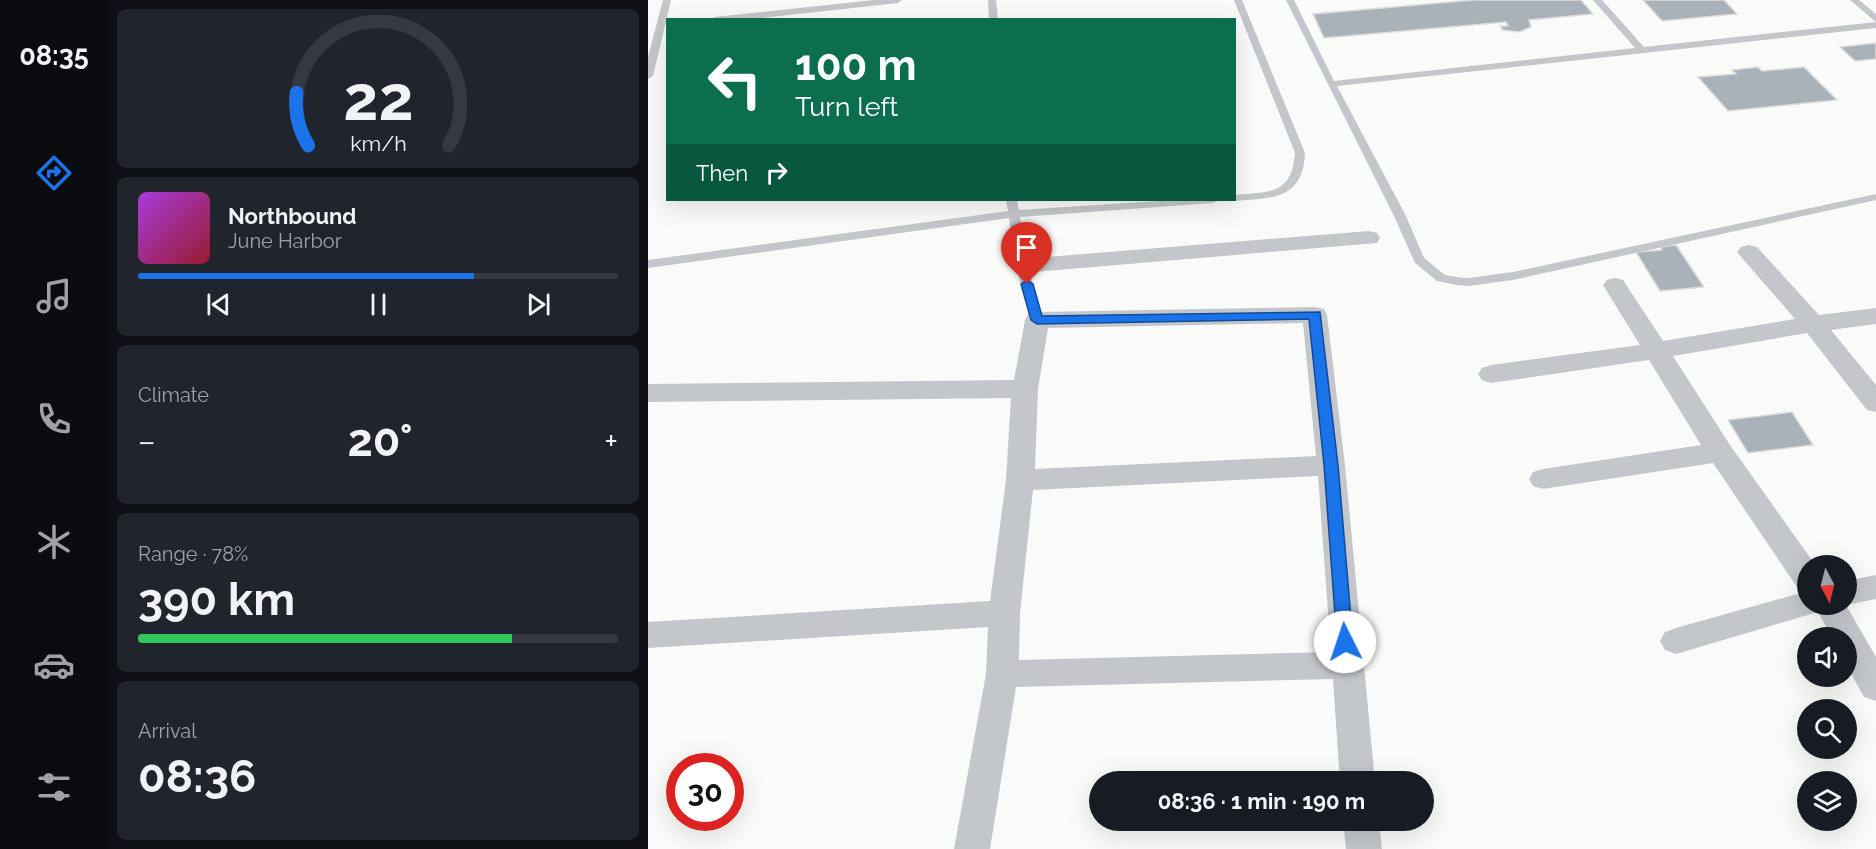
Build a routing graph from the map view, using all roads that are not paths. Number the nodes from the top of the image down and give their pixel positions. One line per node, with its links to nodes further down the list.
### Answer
1 (667, 0): 11 (lane)
2 (898, 0): 8 (lane)
3 (992, 0): 9 (lane)
4 (1238, 0): 17 (lane)
5 (1290, 0): 15 (lane)
6 (1597, 0): 13 (lane)
7 (1854, 0): 10 (lane)
8 (733, 18)
9 (994, 18)
10 (1876, 19)
11 (665, 25): 14 (lane)
12 (1876, 25): 13 (lane)
13 (1641, 50): 15 (lane)
14 (648, 76)
15 (1331, 84): 16 (lane)
16 (1876, 197)
17 (1236, 198)
18 (1012, 201): 20 (lane)
19 (1199, 201): 20 (lane)
20 (1013, 214): 23 (lane); 24 (lane)
21 (1369, 238): 24 (street)
22 (1749, 252): 28 (street)
23 (648, 264)
24 (1022, 266): 27 (lane)
25 (1615, 285): 29 (street)
26 (1876, 316): 28 (street)
27 (1037, 320): 31 (street); 35 (street)
28 (1813, 324): 29 (street); 33 (street)
29 (1656, 351): 30 (street); 34 (street)
30 (1491, 374)
31 (1025, 389): 32 (street); 37 (street)
32 (648, 393)
33 (1876, 404)
34 (1720, 452): 36 (street); 38 (street)
35 (1331, 465): 37 (street); 46 (street)
36 (1543, 479)
37 (1020, 480): 42 (street)
38 (1797, 562)
39 (1876, 587): 40 (street)
40 (1857, 591)
41 (1797, 606): 45 (street)
42 (1004, 614): 44 (street); 47 (street)
43 (1835, 615): 48 (street)
44 (648, 635)
45 (1676, 642)
46 (1347, 664): 47 (street); 49 (street)
47 (1002, 674): 51 (street)
48 (1876, 687)
49 (1357, 771)
50 (1362, 831): 52 (street)
51 (972, 849)
52 (1364, 849)

